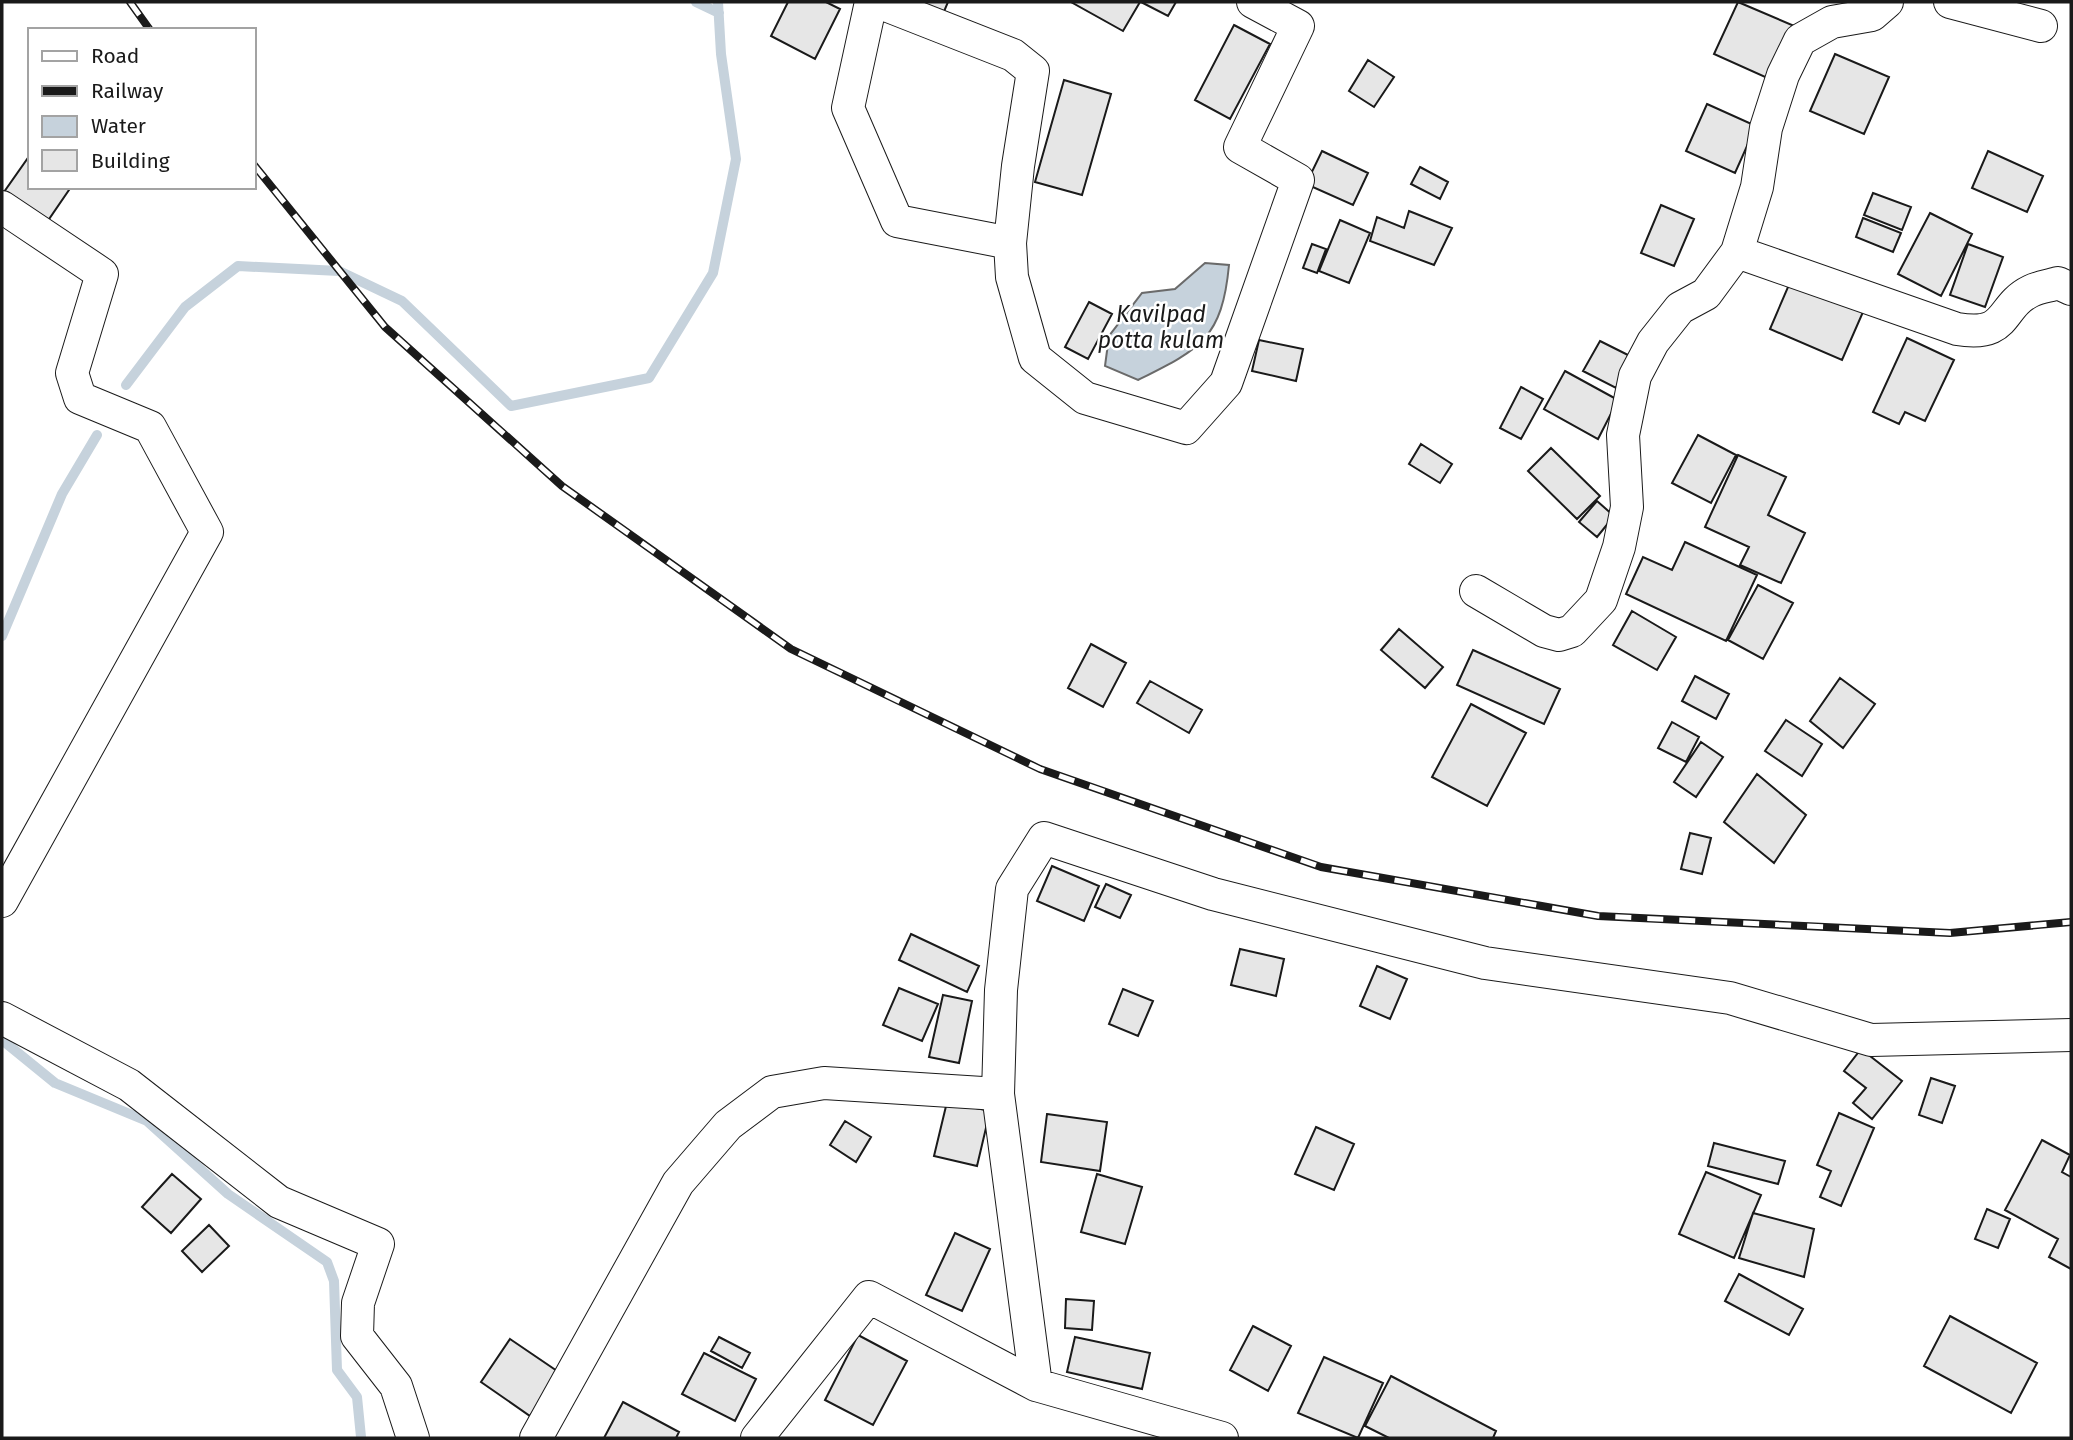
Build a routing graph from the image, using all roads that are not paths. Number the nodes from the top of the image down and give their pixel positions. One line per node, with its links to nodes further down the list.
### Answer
1 (871, 2): 9 (street)
2 (878, 2): 9 (street)
3 (1253, 2): 6 (street)
4 (1887, 2): 10 (street)
5 (1950, 2): 7 (street)
6 (1306, 14): 9 (street)
7 (2041, 26)
8 (2, 206): 13 (street)
9 (1010, 243)
10 (1737, 253): 11 (street); 12 (street)
11 (2071, 289)
12 (1476, 591)
13 (2, 901)
14 (2, 1018): 18 (street)
15 (2071, 1035): 16 (street)
16 (998, 1094): 17 (street); 19 (street)
17 (1036, 1385): 20 (street); 21 (street)
18 (413, 1438)
19 (536, 1438)
20 (757, 1438)
21 (1222, 1438)

